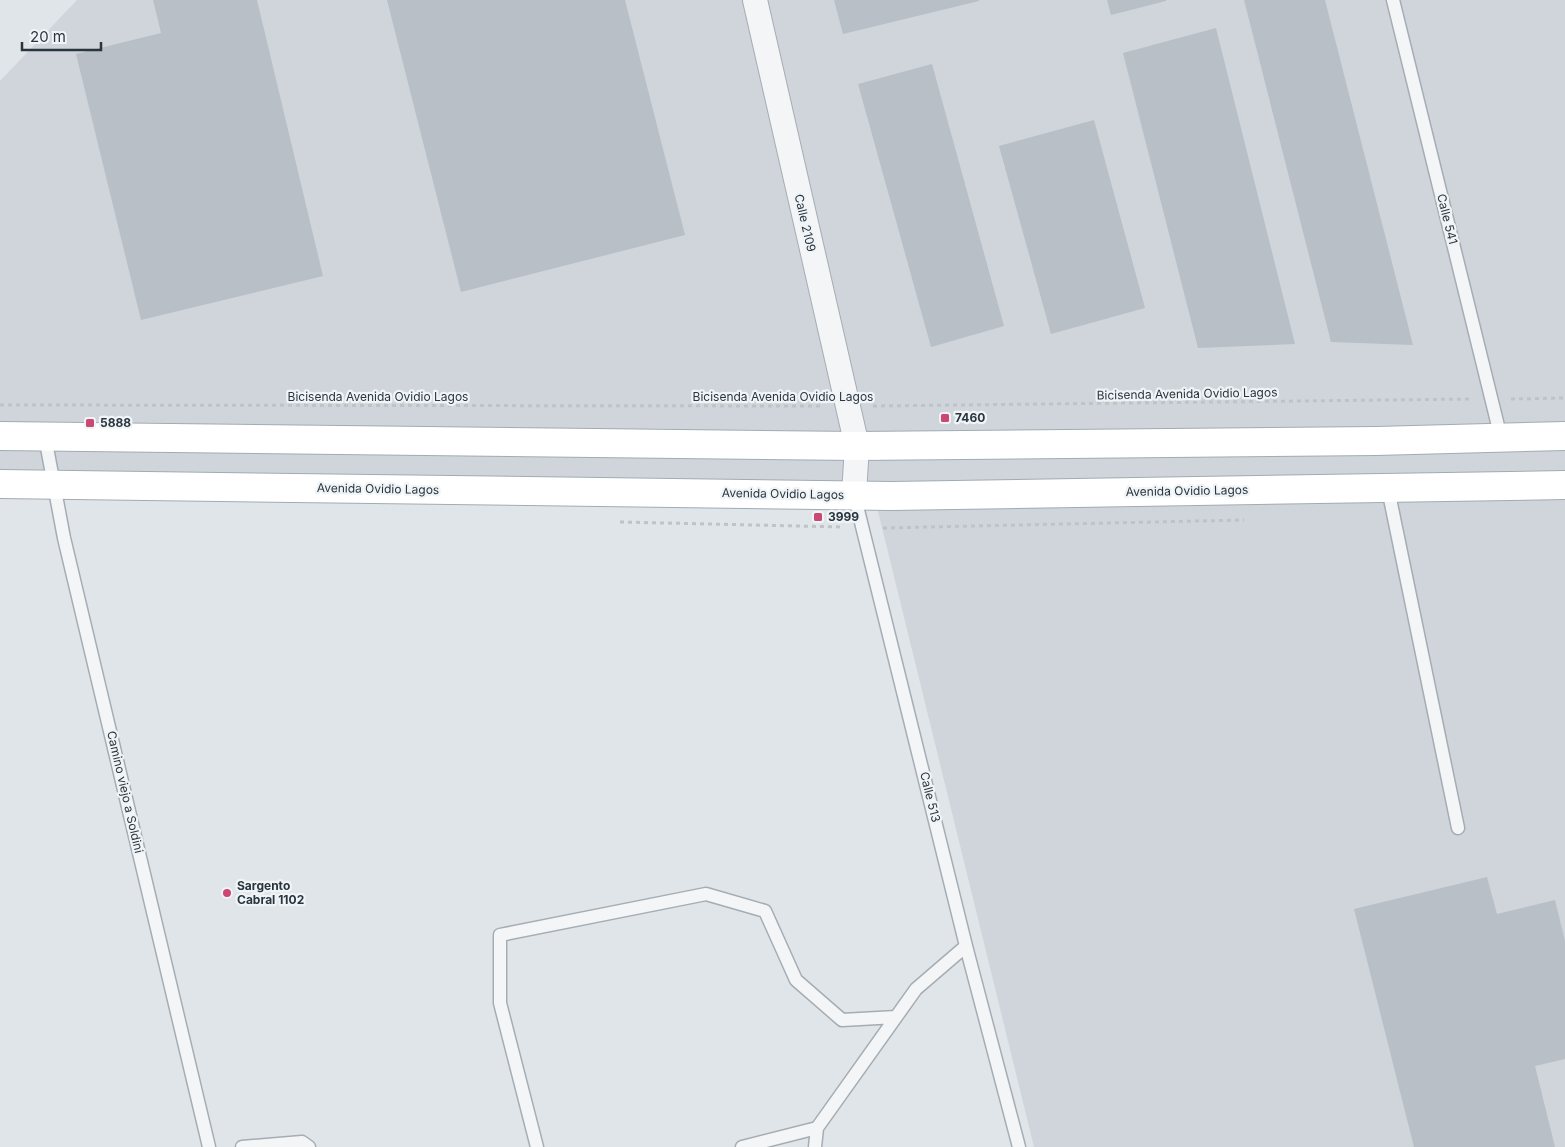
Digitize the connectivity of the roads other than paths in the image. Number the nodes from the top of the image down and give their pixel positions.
1 (755, 0) edge
2 (1393, 0) edge
3 (0, 436) edge
4 (1565, 436) edge
5 (45, 437) junction
6 (1501, 438) junction
7 (857, 446) junction
8 (0, 484) edge
9 (54, 485) junction
10 (1565, 485) edge
11 (1388, 489) junction
12 (854, 494) junction
13 (1458, 828) dead end
14 (966, 946) junction
15 (896, 1017) junction
16 (817, 1128) junction
17 (209, 1147) edge
18 (242, 1147) edge
19 (309, 1147) edge
20 (537, 1147) edge
21 (742, 1147) edge
22 (814, 1147) edge
23 (1019, 1147) edge

1 - 7 street, Calle 2109
2 - 6 lane, Calle 541
3 - 5 main road
4 - 6 main road
5 - 7 main road
5 - 9 lane, Camino viejo a Soldini
6 - 7 main road
7 - 12 street, Calle 513
8 - 9 main road, Avenida Ovidio Lagos
9 - 12 main road, Avenida Ovidio Lagos
9 - 17 lane, Camino viejo a Soldini
10 - 11 main road, Avenida Ovidio Lagos
11 - 12 main road, Avenida Ovidio Lagos
11 - 13 lane
12 - 14 lane, Calle 513
14 - 15 lane
14 - 23 lane, Calle 513
15 - 16 lane
15 - 20 lane
16 - 21 lane
16 - 22 lane
18 - 19 lane

